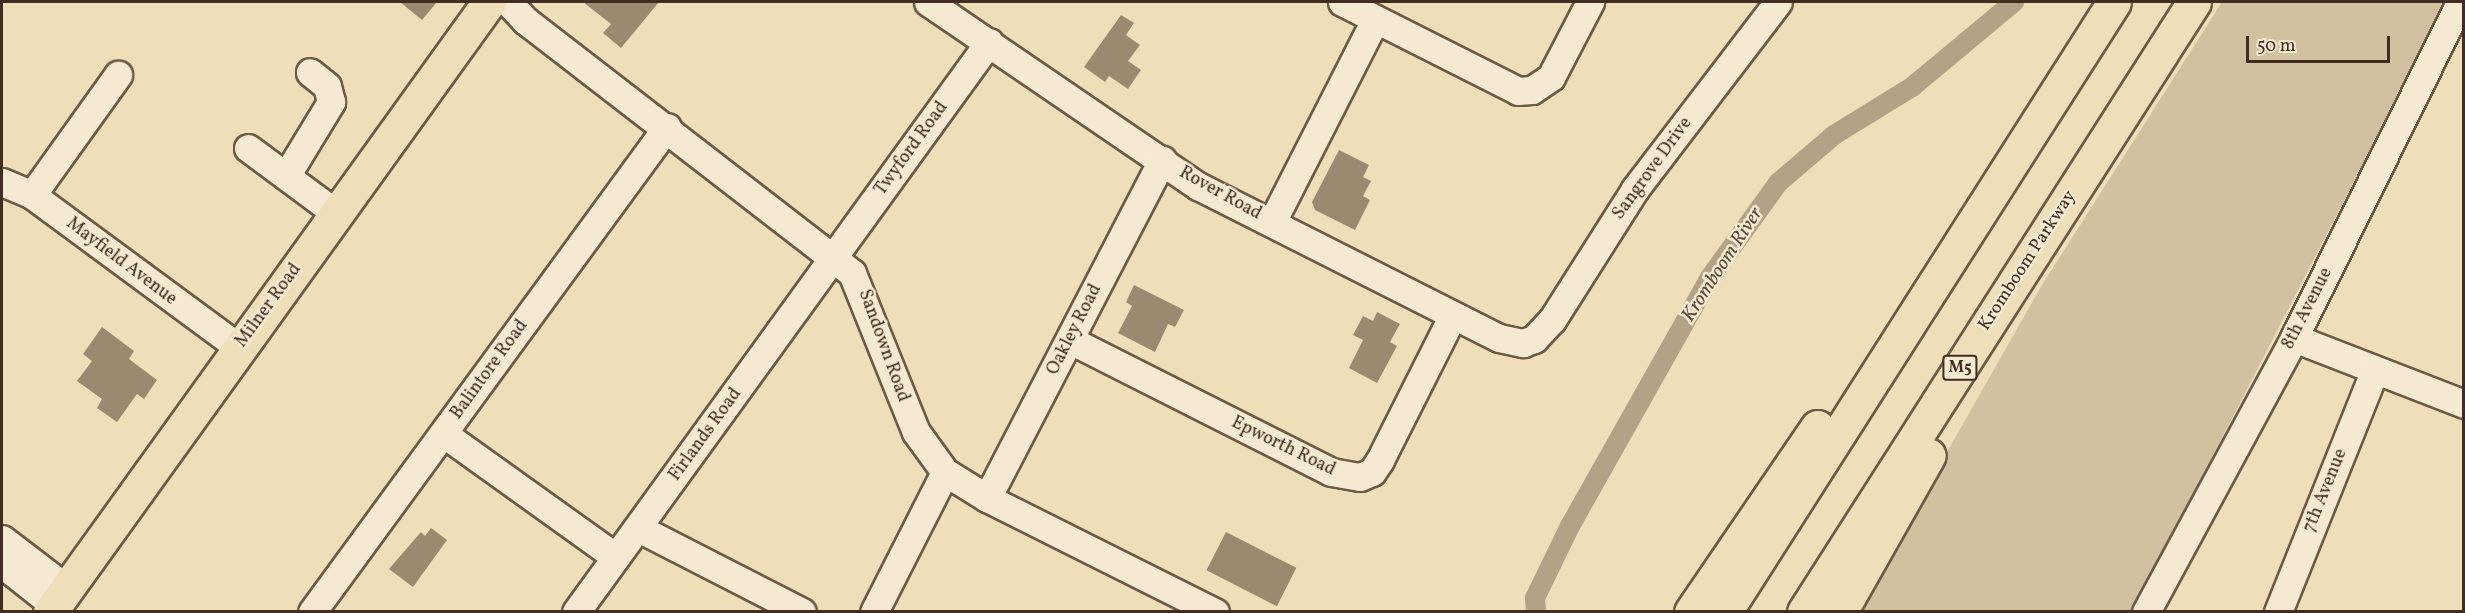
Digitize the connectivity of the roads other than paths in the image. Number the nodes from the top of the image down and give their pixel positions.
1 (489, 2) edge
2 (508, 2) edge
3 (928, 2) edge
4 (1342, 2) edge
5 (1590, 2) edge
6 (1778, 2) edge
7 (2114, 2) edge
8 (2194, 2) edge
9 (2460, 2) edge
10 (1375, 20) junction
11 (989, 42) junction
12 (310, 72) dead end
13 (118, 75) dead end
14 (2116, 124) junction
15 (667, 127) junction
16 (248, 148) dead end
17 (1162, 160) junction
18 (286, 176) junction
19 (2, 182) edge
20 (32, 195) junction
21 (336, 213) junction
22 (1976, 218) junction
23 (1272, 222) junction
24 (835, 257) junction
25 (1453, 315) junction
26 (2294, 338) junction
27 (1534, 339) joint
28 (1070, 340) junction
29 (238, 347) junction
30 (2375, 370) junction
31 (2463, 404) edge
32 (444, 434) junction
33 (945, 472) junction
34 (987, 498) junction
35 (638, 528) junction
36 (2, 540) edge
37 (616, 557) junction
38 (2, 564) edge
39 (56, 602) edge
40 (312, 612) edge
41 (576, 612) edge
42 (802, 612) edge
43 (873, 612) edge
44 (1215, 612) edge
45 (1691, 612) edge
46 (1725, 612) edge
47 (1804, 612) edge
48 (1840, 612) edge
49 (2146, 612) edge
50 (2277, 612) edge

1 - 21 main road, Milner Road
2 - 15 street, Sandown Road
3 - 11 street, Rover Road
4 - 10 street
5 - 10 street
6 - 27 street, Sangrove Drive
7 - 22 main road
8 - 14 main road, Kromboom Parkway / M5
9 - 26 street, 8th Avenue
10 - 23 street
11 - 17 street, Rover Road
11 - 24 street, Twyford Road
12 - 18 street
13 - 20 street
14 - 47 main road, Kromboom Parkway / M5
14 - 48 main road
15 - 24 street, Sandown Road
15 - 32 street, Balintore Road
16 - 18 street
17 - 23 street, Rover Road
17 - 28 street, Oakley Road
18 - 21 street
19 - 20 street, Mayfield Avenue
20 - 29 street, Mayfield Avenue
21 - 29 main road, Milner Road
22 - 45 main road
22 - 46 main road
23 - 25 street, Rover Road
24 - 33 street, Sandown Road
24 - 35 street, Firlands Road
25 - 27 street, Rover Road
25 - 28 street, Epworth Road
26 - 30 street
26 - 49 street, 8th Avenue
28 - 34 street, Oakley Road
29 - 39 main road, Milner Road
30 - 31 street
30 - 50 street, 7th Avenue
32 - 37 street
32 - 40 street, Balintore Road
33 - 34 street, Sandown Road
33 - 43 street
34 - 44 street, Sandown Road
35 - 37 street, Firlands Road
35 - 42 street
36 - 39 street
37 - 41 street, Firlands Road
38 - 39 street

